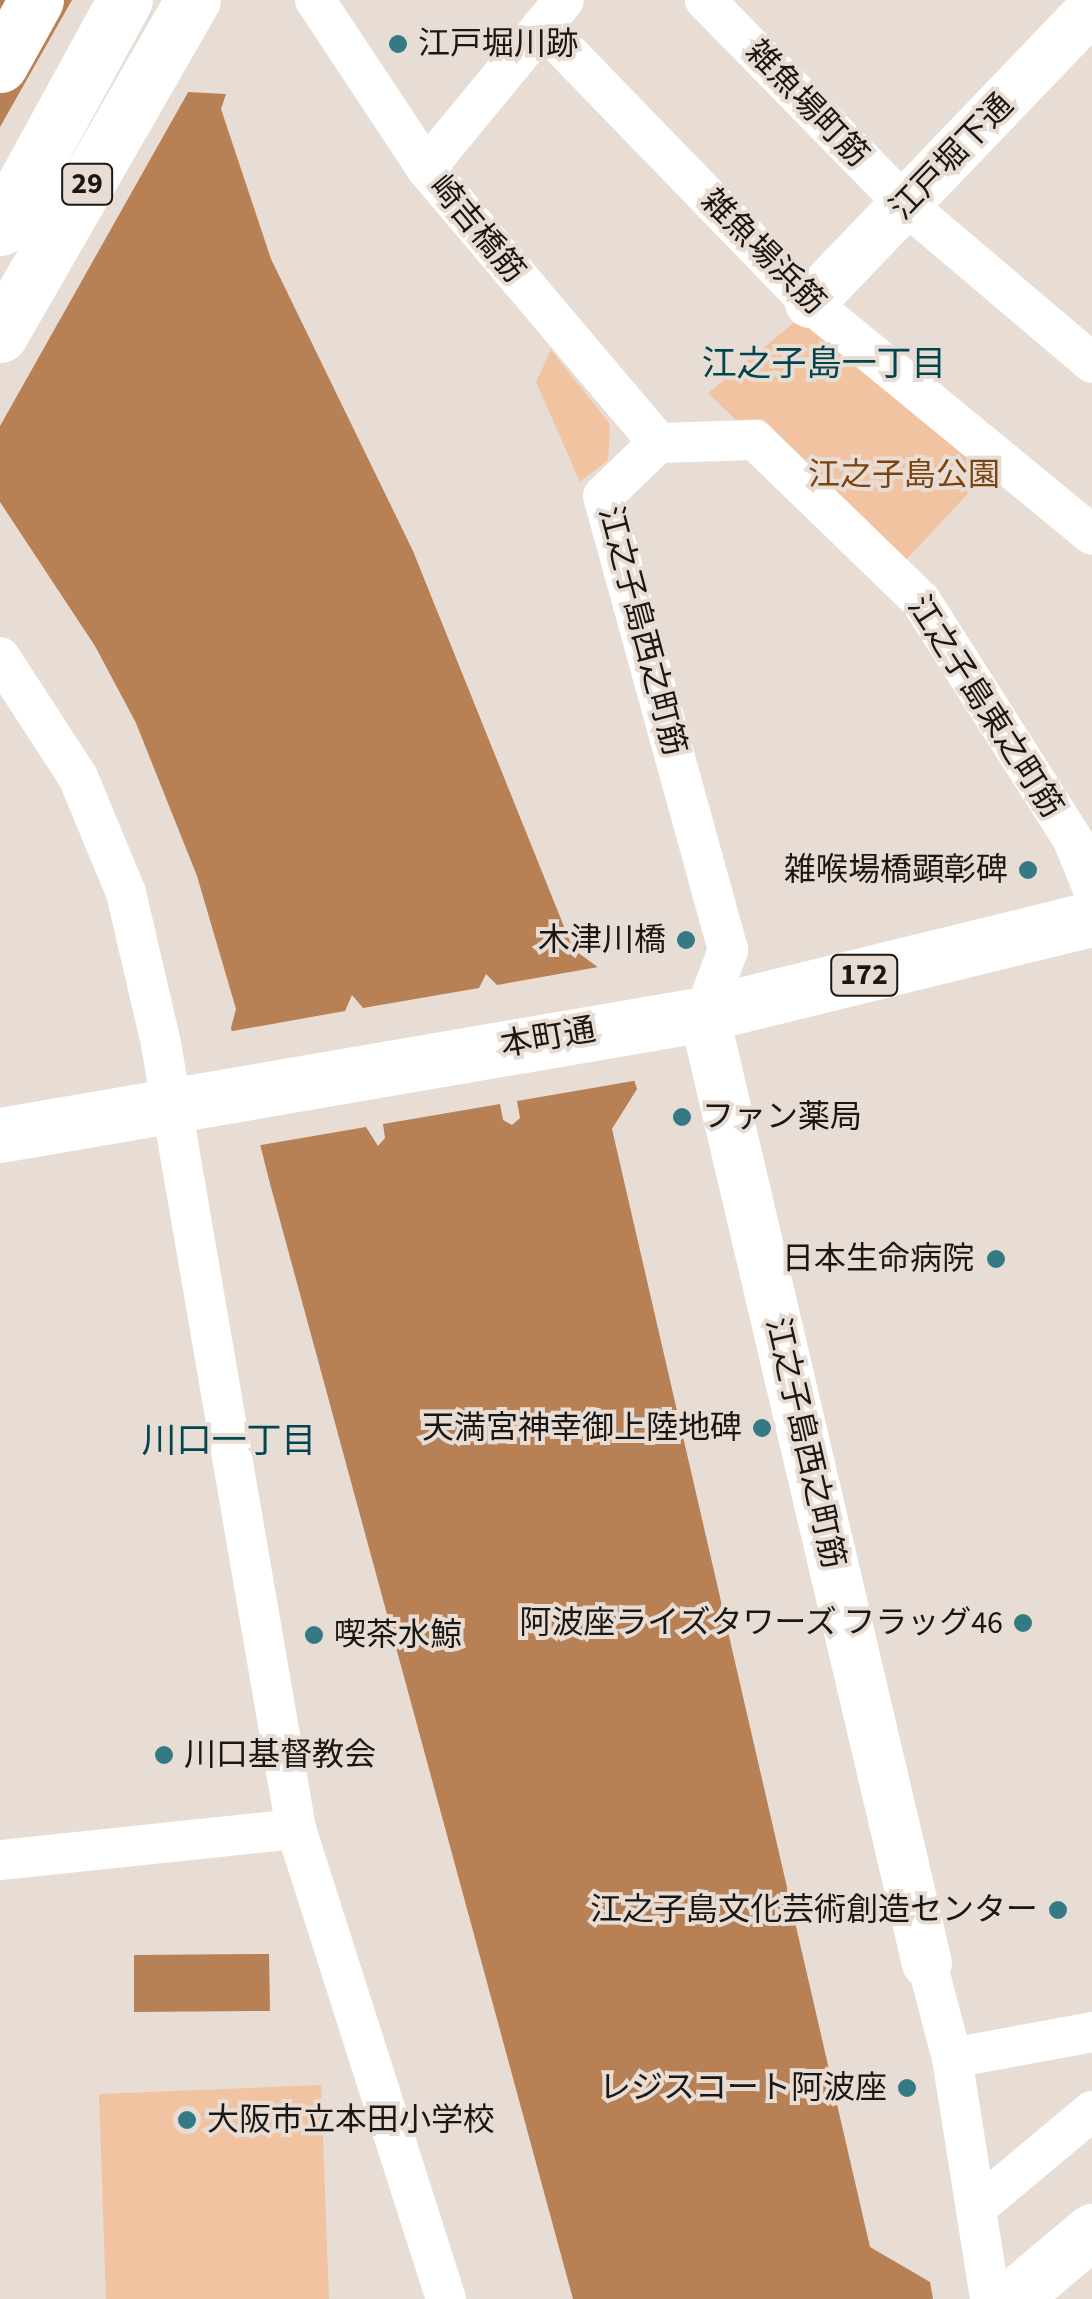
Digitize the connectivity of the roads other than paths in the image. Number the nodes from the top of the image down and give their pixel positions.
1 (36, 0) edge
2 (126, 0) edge
3 (316, 0) edge
4 (705, 0) edge
5 (1090, 4) edge
6 (553, 13) edge
7 (183, 17) edge
8 (0, 65) edge
9 (426, 168) junction
10 (906, 204) junction
11 (0, 228) edge
12 (810, 303) junction
13 (0, 335) edge
14 (1092, 363) edge
15 (658, 444) junction
16 (1092, 535) edge
17 (0, 657) edge
18 (1092, 886) edge
19 (1092, 919) edge
20 (704, 1014) junction
21 (170, 1103) junction
22 (0, 1135) edge
23 (296, 1830) junction
24 (0, 1860) edge
25 (927, 1963) joint
26 (1092, 2032) edge
27 (952, 2058) junction
28 (1092, 2111) edge
29 (976, 2208) junction
30 (1092, 2231) edge
31 (1007, 2297) edge
32 (446, 2299) edge

1 - 8 main road
2 - 11 main road, 29
3 - 9 street, 崎吉橋筋
4 - 10 street, 雑魚場町筋
5 - 10 street, 江戸堀下通
6 - 9 street
6 - 12 street, 雑魚場浜筋
7 - 13 main road, 29
9 - 15 street, 崎吉橋筋
10 - 12 street, 江戸堀下通
10 - 14 street, 雑魚場町筋
12 - 16 street, 雑魚場浜筋
15 - 18 street, 江之子島東之町筋
15 - 20 street, 江之子島西之町筋
17 - 21 street
19 - 20 main road, 本町通 / 172
20 - 21 main road, 本町通 / 172
20 - 25 street, 江之子島西之町筋
21 - 22 main road, 本町通 / 172
21 - 23 street
23 - 24 street
23 - 32 street
25 - 27 street, 江之子島西之町筋
26 - 27 street
27 - 29 street, 江之子島西之町筋
28 - 29 street
29 - 31 street, 江之子島西之町筋
30 - 31 main road

